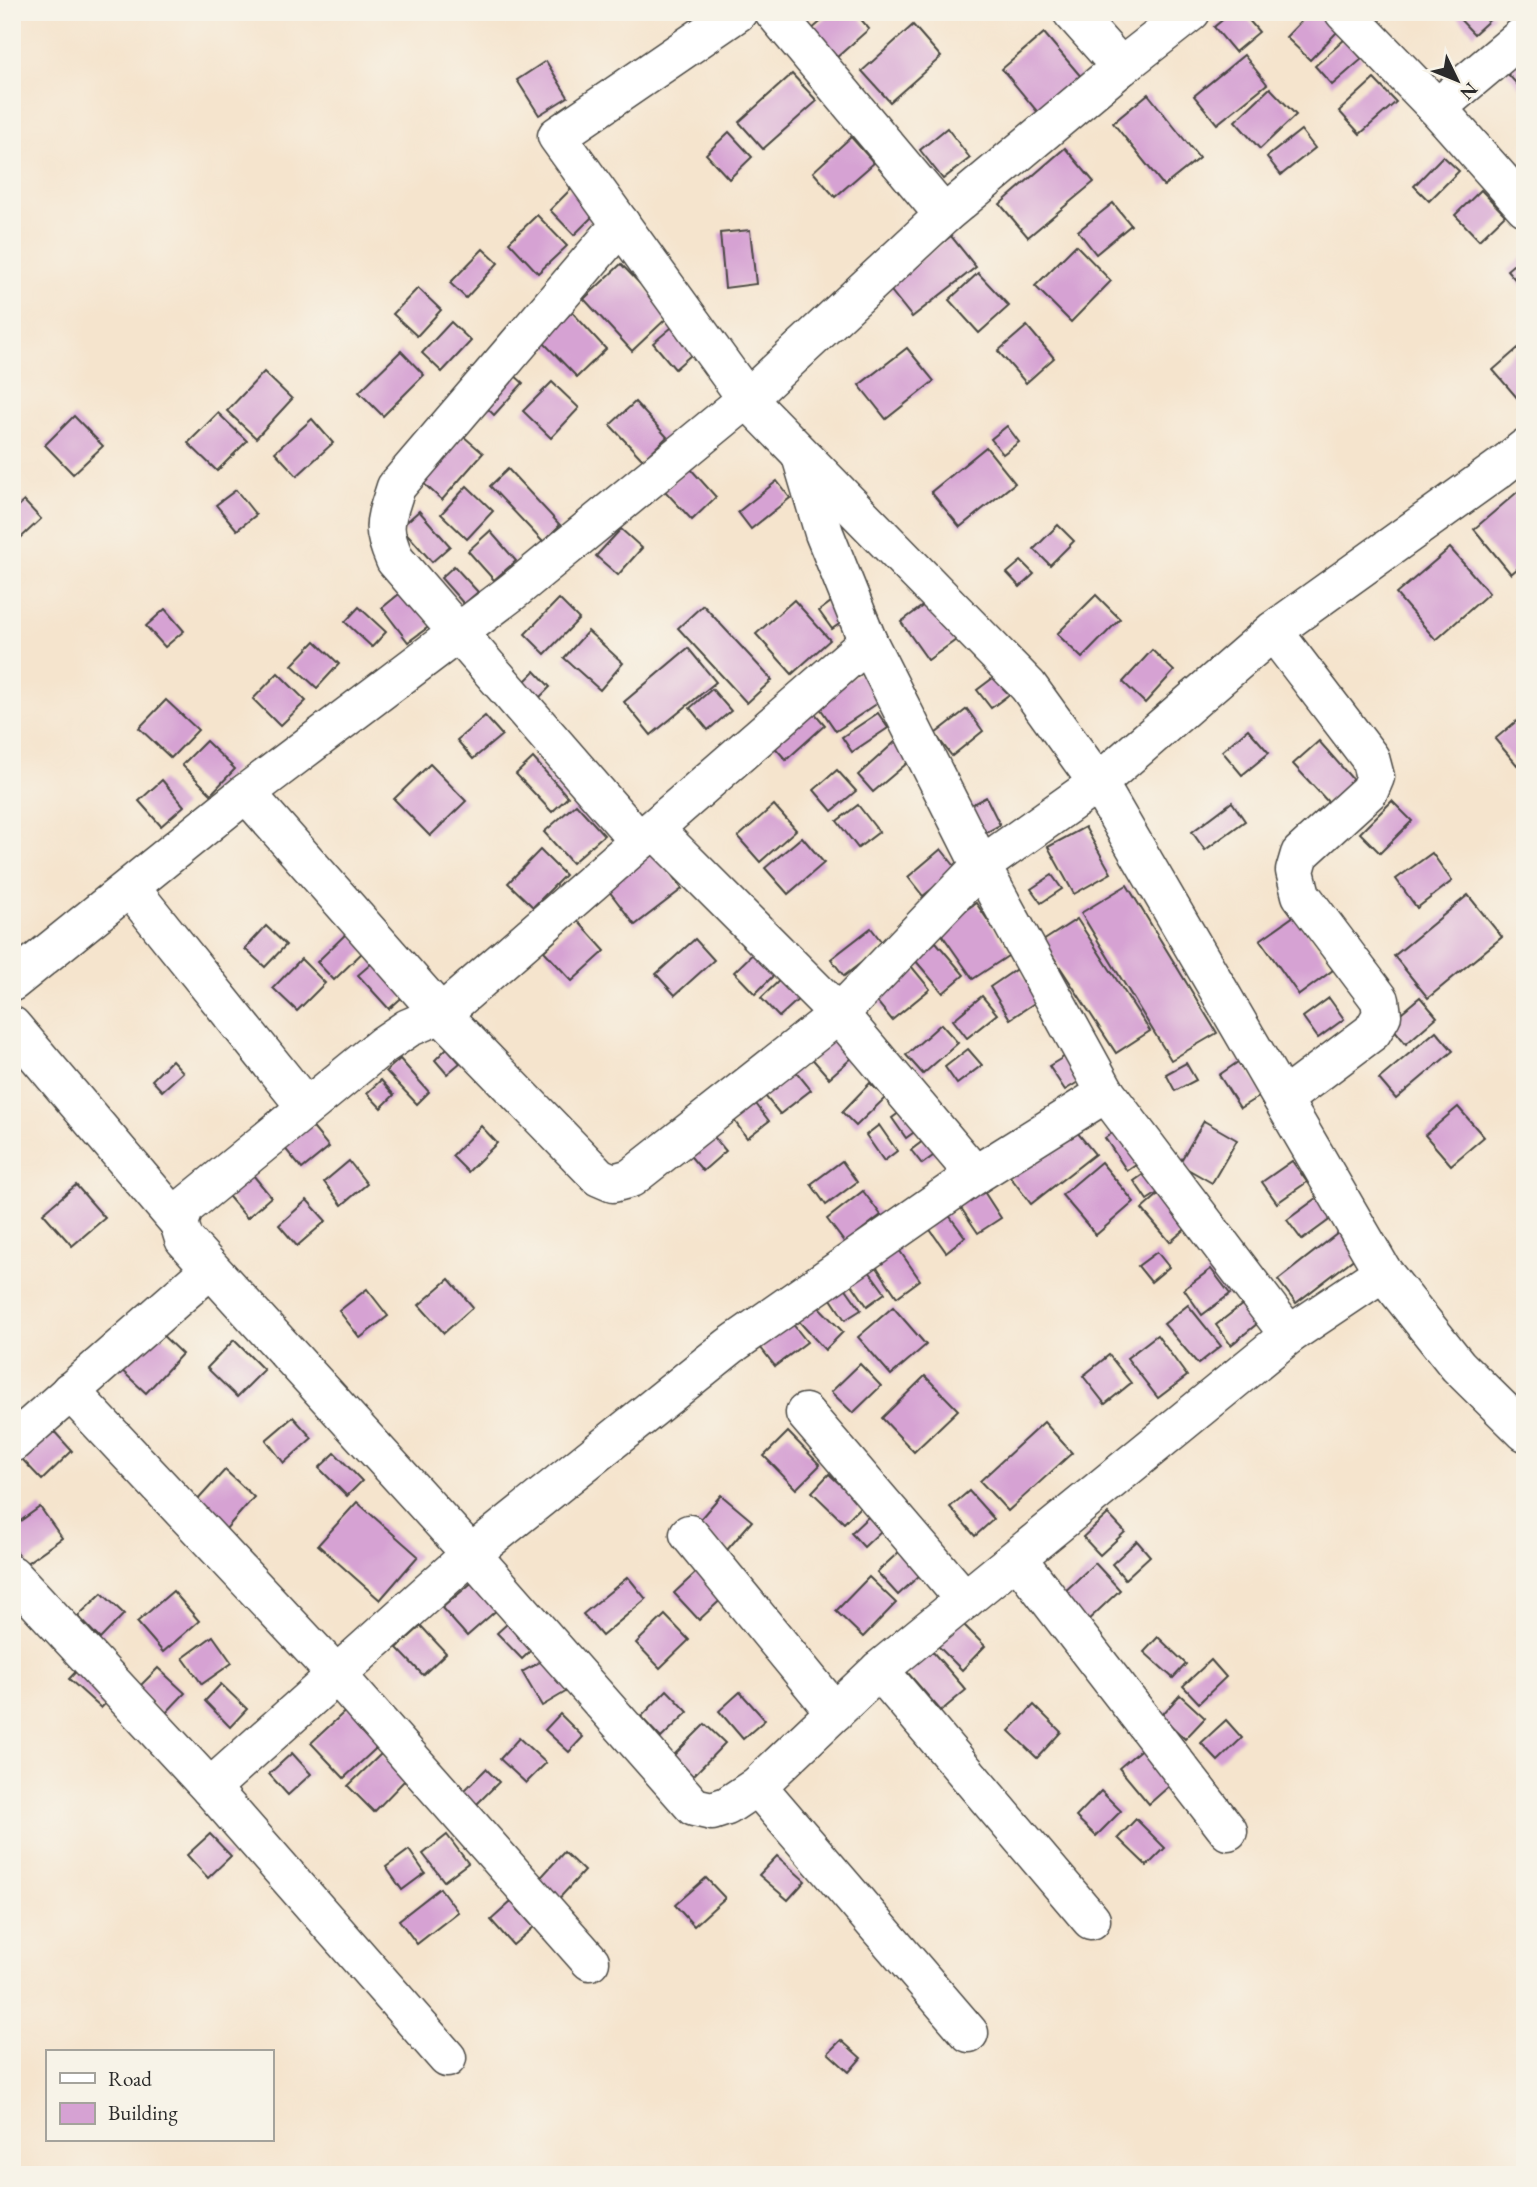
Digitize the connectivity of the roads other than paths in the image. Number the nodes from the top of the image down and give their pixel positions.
1 (738, 12) edge
2 (774, 12) edge
3 (1072, 12) edge
4 (1191, 12) edge
5 (1345, 12) edge
6 (1525, 34) edge
7 (1121, 68) junction
8 (1437, 108) junction
9 (1525, 207) edge
10 (944, 215) junction
11 (621, 225) junction
12 (747, 399) junction
13 (1525, 448) edge
14 (800, 454) junction
15 (1273, 631) junction
16 (458, 633) junction
17 (868, 642) junction
18 (1098, 783) junction
19 (246, 793) junction
20 (647, 835) junction
21 (981, 866) junction
22 (130, 888) junction
23 (12, 982) edge
24 (442, 1014) junction
25 (839, 1014) junction
26 (12, 1026) edge
27 (1106, 1093) junction
28 (1283, 1099) junction
29 (306, 1107) junction
30 (975, 1175) junction
31 (179, 1223) junction
32 (210, 1269) junction
33 (1383, 1272) junction
34 (1289, 1335) junction
35 (71, 1391) junction
36 (805, 1413) dead end
37 (1525, 1432) edge
38 (12, 1443) edge
39 (689, 1534) dead end
40 (471, 1555) junction
41 (1017, 1558) junction
42 (12, 1575) edge
43 (965, 1600) junction
44 (879, 1670) junction
45 (337, 1674) junction
46 (835, 1712) junction
47 (757, 1786) junction
48 (210, 1788) junction
49 (1228, 1830) dead end
50 (1091, 1920) dead end
51 (590, 1961) dead end
52 (968, 2033) dead end
53 (447, 2058) dead end

1 - 11 street
2 - 10 street
3 - 7 street
4 - 7 street
5 - 8 street
6 - 8 street
7 - 10 street
8 - 9 street
10 - 12 street
11 - 12 street
11 - 16 street
12 - 14 street
12 - 16 street
13 - 15 street
14 - 17 street
14 - 18 street
15 - 18 street
15 - 28 street
16 - 19 street
16 - 20 street
17 - 20 street
17 - 21 street
18 - 21 street
18 - 28 street
19 - 22 street
19 - 24 street
20 - 24 street
20 - 25 street
21 - 25 street
21 - 27 street
22 - 23 street
22 - 29 street
24 - 25 street
24 - 29 street
25 - 30 street
26 - 31 street
27 - 30 street
27 - 34 street
28 - 33 street
29 - 31 street
30 - 40 street
31 - 32 street
32 - 35 street
32 - 40 street
33 - 34 street
33 - 37 street
34 - 41 street
35 - 38 street
35 - 45 street
36 - 43 street
39 - 46 street
40 - 45 street
40 - 47 street
41 - 43 street
41 - 49 street
42 - 48 street
43 - 44 street
44 - 46 street
44 - 50 street
45 - 48 street
45 - 51 street
46 - 47 street
47 - 52 street
48 - 53 street

